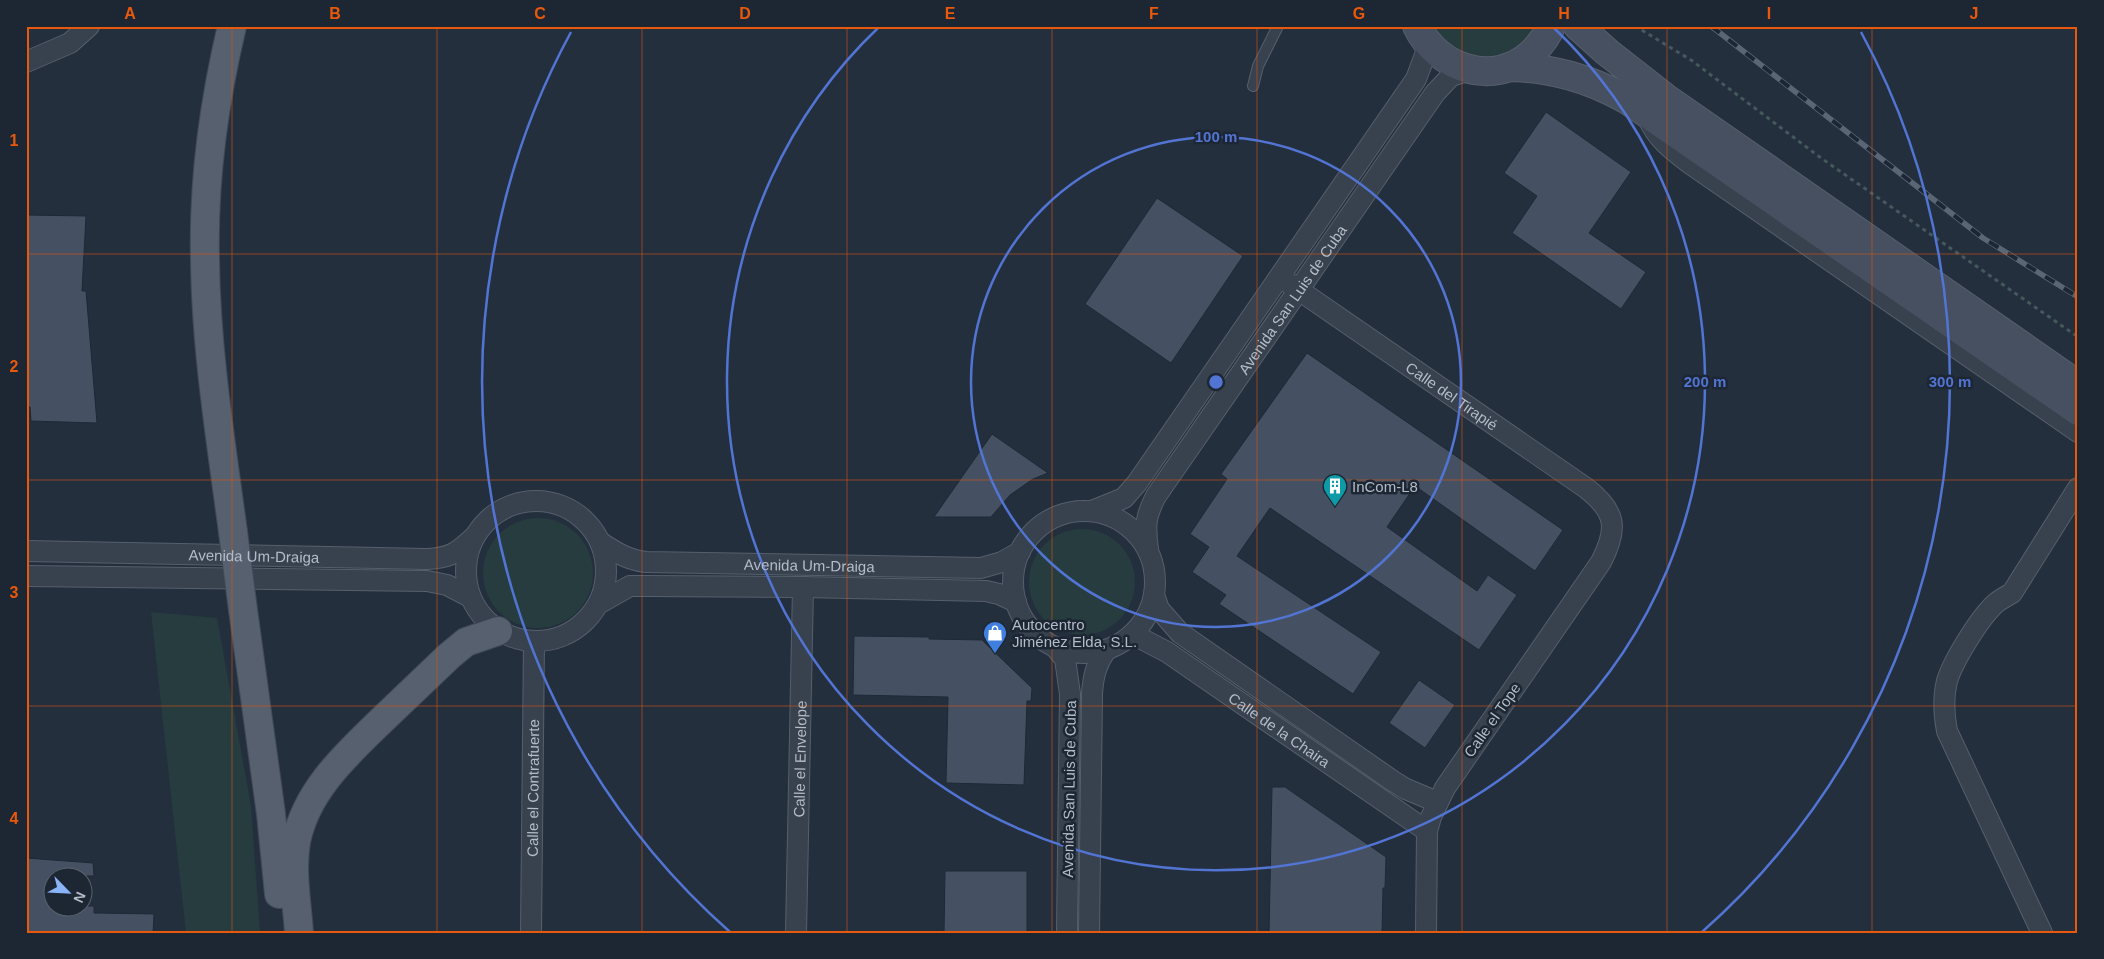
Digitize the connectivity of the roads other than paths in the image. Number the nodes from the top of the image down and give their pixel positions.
1 (89, 26) edge
2 (232, 26) edge
3 (1278, 26) edge
4 (1551, 26) edge
5 (1578, 26) edge
6 (1422, 35) edge
7 (26, 62) edge
8 (1508, 67) junction
9 (1470, 70) junction
10 (1253, 86) dead end
11 (1646, 111) junction
12 (1280, 277) junction
13 (1299, 290) junction
14 (2078, 385) edge
15 (2078, 411) edge
16 (2078, 432) edge
17 (2078, 488) edge
18 (1092, 511) junction
19 (1612, 525) joint
20 (474, 537) junction
21 (600, 542) junction
22 (1148, 549) junction
23 (26, 551) edge
24 (1020, 552) junction
25 (26, 576) edge
26 (803, 586) junction
27 (1154, 595) junction
28 (470, 597) junction
29 (1016, 602) junction
30 (600, 603) junction
31 (498, 631) junction
32 (1128, 638) junction
33 (534, 642) junction
34 (1056, 648) junction
35 (1106, 650) junction
36 (1438, 802) junction
37 (1427, 832) junction
38 (283, 933) edge
39 (299, 933) edge
40 (531, 933) edge
41 (796, 933) edge
42 (1067, 933) edge
43 (1089, 933) edge
44 (1426, 933) edge
45 (2042, 933) edge

1 - 7 street
2 - 38 main road, bridge
3 - 10 lane
4 - 8 street
5 - 14 street
6 - 9 street
6 - 12 street, Avenida San Luis de Cuba
8 - 9 street
8 - 11 street
9 - 13 street, Avenida San Luis de Cuba
11 - 15 street
11 - 16 street
12 - 13 street, Calle del Tirapié
12 - 18 street, Avenida San Luis de Cuba
13 - 19 street, Calle del Tirapié
13 - 22 street, Avenida San Luis de Cuba
17 - 45 street
18 - 22 street
18 - 24 street
19 - 36 street, Calle el Tope
20 - 21 street
20 - 23 street, Avenida Um-Draiga
20 - 28 street
21 - 24 street, Avenida Um-Draiga
21 - 30 street
22 - 27 street
24 - 29 street
25 - 28 street, Avenida Um-Draiga
26 - 29 street, Avenida Um-Draiga
26 - 30 street, Avenida Um-Draiga
26 - 41 street, Calle el Envelope
27 - 32 street
27 - 36 street, Calle de la Chaira
28 - 31 street
29 - 34 street
30 - 33 street
31 - 33 street
31 - 39 main road
32 - 35 street
32 - 37 street, Calle de la Chaira
33 - 40 street, Calle el Contrafuerte
34 - 35 street
34 - 42 street, Avenida San Luis de Cuba
35 - 43 street, Avenida San Luis de Cuba
36 - 37 street, Calle el Tope
37 - 44 street, Calle el Tope

